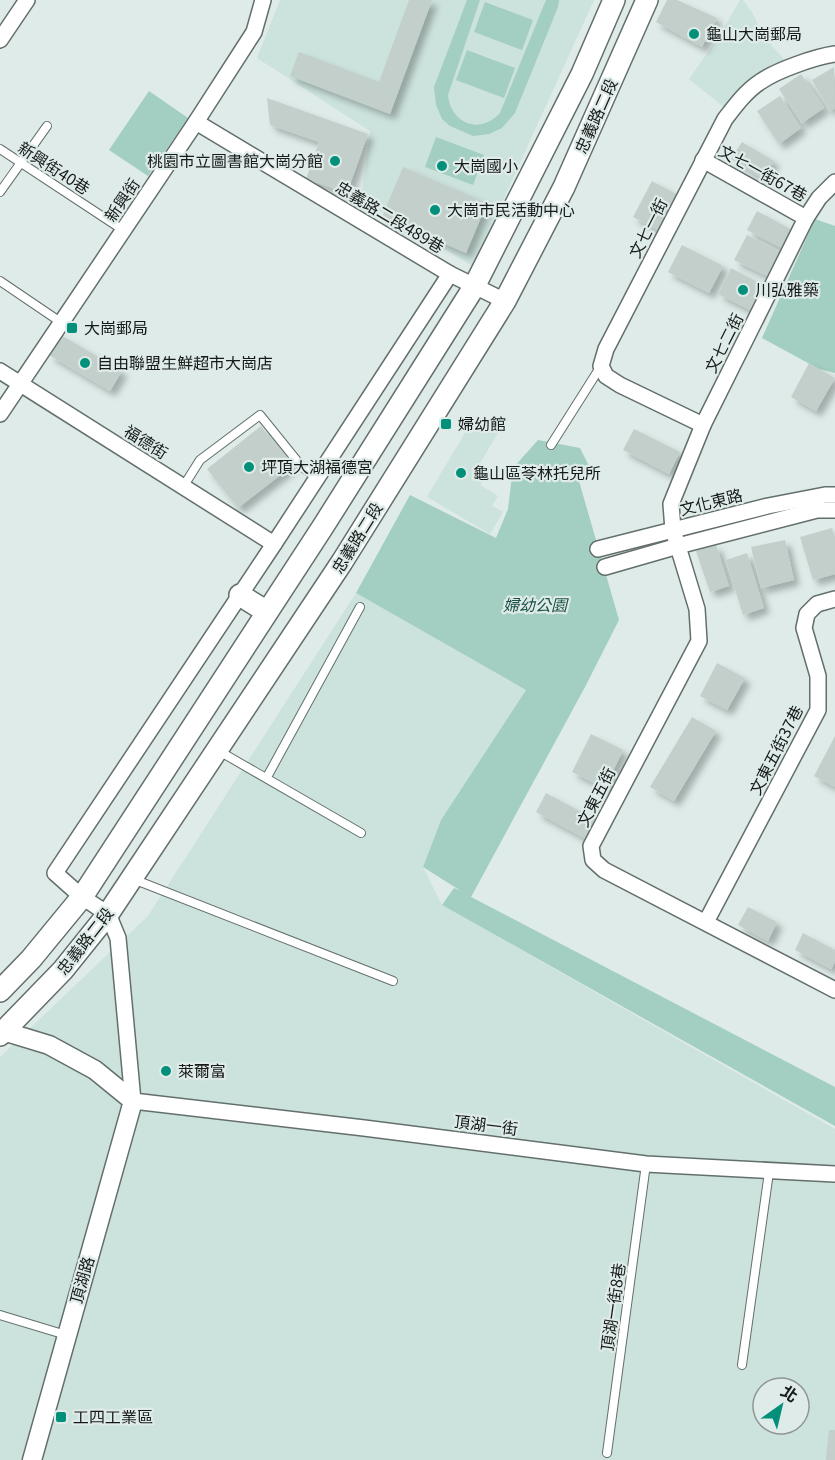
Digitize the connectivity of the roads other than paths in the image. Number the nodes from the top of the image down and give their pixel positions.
1 (27, 0) edge
2 (263, 0) edge
3 (614, 0) edge
4 (647, 0) edge
5 (0, 40) edge
6 (835, 54) edge
7 (196, 122) junction
8 (47, 126) dead end
9 (0, 149) edge
10 (703, 160) junction
11 (20, 162) junction
12 (835, 182) edge
13 (0, 192) edge
14 (806, 218) junction
15 (123, 230) junction
16 (450, 274) junction
17 (0, 281) edge
18 (474, 286) junction
19 (505, 302) junction
20 (62, 323) junction
21 (601, 366) junction
22 (0, 371) edge
23 (20, 384) junction
24 (0, 414) edge
25 (703, 424) junction
26 (551, 445) dead end
27 (317, 478) junction
28 (183, 487) junction
29 (835, 495) edge
30 (835, 510) edge
31 (674, 530) junction
32 (274, 544) junction
33 (678, 546) junction
34 (598, 549) dead end
35 (604, 567) dead end
36 (240, 595) junction
37 (835, 599) edge
38 (360, 607) dead end
39 (267, 612) junction
40 (217, 750) junction
41 (267, 777) junction
42 (361, 832) dead end
43 (132, 878) junction
44 (82, 897) junction
45 (108, 914) junction
46 (706, 922) junction
47 (393, 981) dead end
48 (834, 988) edge
49 (0, 991) edge
50 (1, 1032) edge
51 (134, 1101) junction
52 (646, 1164) junction
53 (769, 1172) junction
54 (835, 1174) edge
55 (0, 1315) edge
56 (66, 1335) junction
57 (742, 1365) dead end
58 (607, 1453) dead end
59 (32, 1460) edge

1 - 5 street
2 - 7 street, 新興街
3 - 18 main road, 忠義路二段
4 - 19 main road, 忠義路二段
6 - 10 street, 文七一街
7 - 15 street, 新興街
7 - 16 street, 忠義路二段489巷
8 - 11 lane
9 - 11 lane, 新興街40巷
10 - 14 street, 文七一街67巷
10 - 21 street, 文七一街
11 - 13 lane
11 - 15 lane, 新興街40巷
12 - 14 street, 文七二街
14 - 25 street, 文七二街
15 - 20 street, 新興街
16 - 18 street, 忠義路二段489巷
16 - 27 street
17 - 20 lane
18 - 19 street, 忠義路二段489巷
18 - 39 main road, 忠義路二段
19 - 40 main road, 忠義路二段
20 - 23 street, 新興街
21 - 25 street
21 - 26 lane
22 - 23 street, 福德街
23 - 24 street, 新興街
23 - 28 street, 福德街
25 - 31 street, 文七二街
27 - 28 lane
27 - 32 street
28 - 32 street, 福德街
29 - 31 street, 文化東路
30 - 33 street, 文化東路
31 - 33 street, 文東五街
31 - 34 street, 文化東路
32 - 36 street
33 - 35 street, 文化東路
33 - 46 street, 文東五街
36 - 39 main road
36 - 44 street
37 - 46 street, 文東五街37巷
38 - 41 lane
39 - 44 main road, 忠義路二段
40 - 41 lane
40 - 43 main road, 忠義路二段
41 - 42 lane
43 - 45 main road, 忠義路二段
43 - 47 lane
44 - 45 street
44 - 49 main road, 忠義路二段
45 - 50 main road, 忠義路二段
45 - 51 street, 頂湖路
46 - 48 street, 文東五街
50 - 51 street
51 - 52 street, 頂湖一街
51 - 56 street, 頂湖路
52 - 53 street, 頂湖一街
52 - 58 lane, 頂湖一街8巷
53 - 54 street, 頂湖一街
53 - 57 lane
55 - 56 lane
56 - 59 street, 頂湖路

